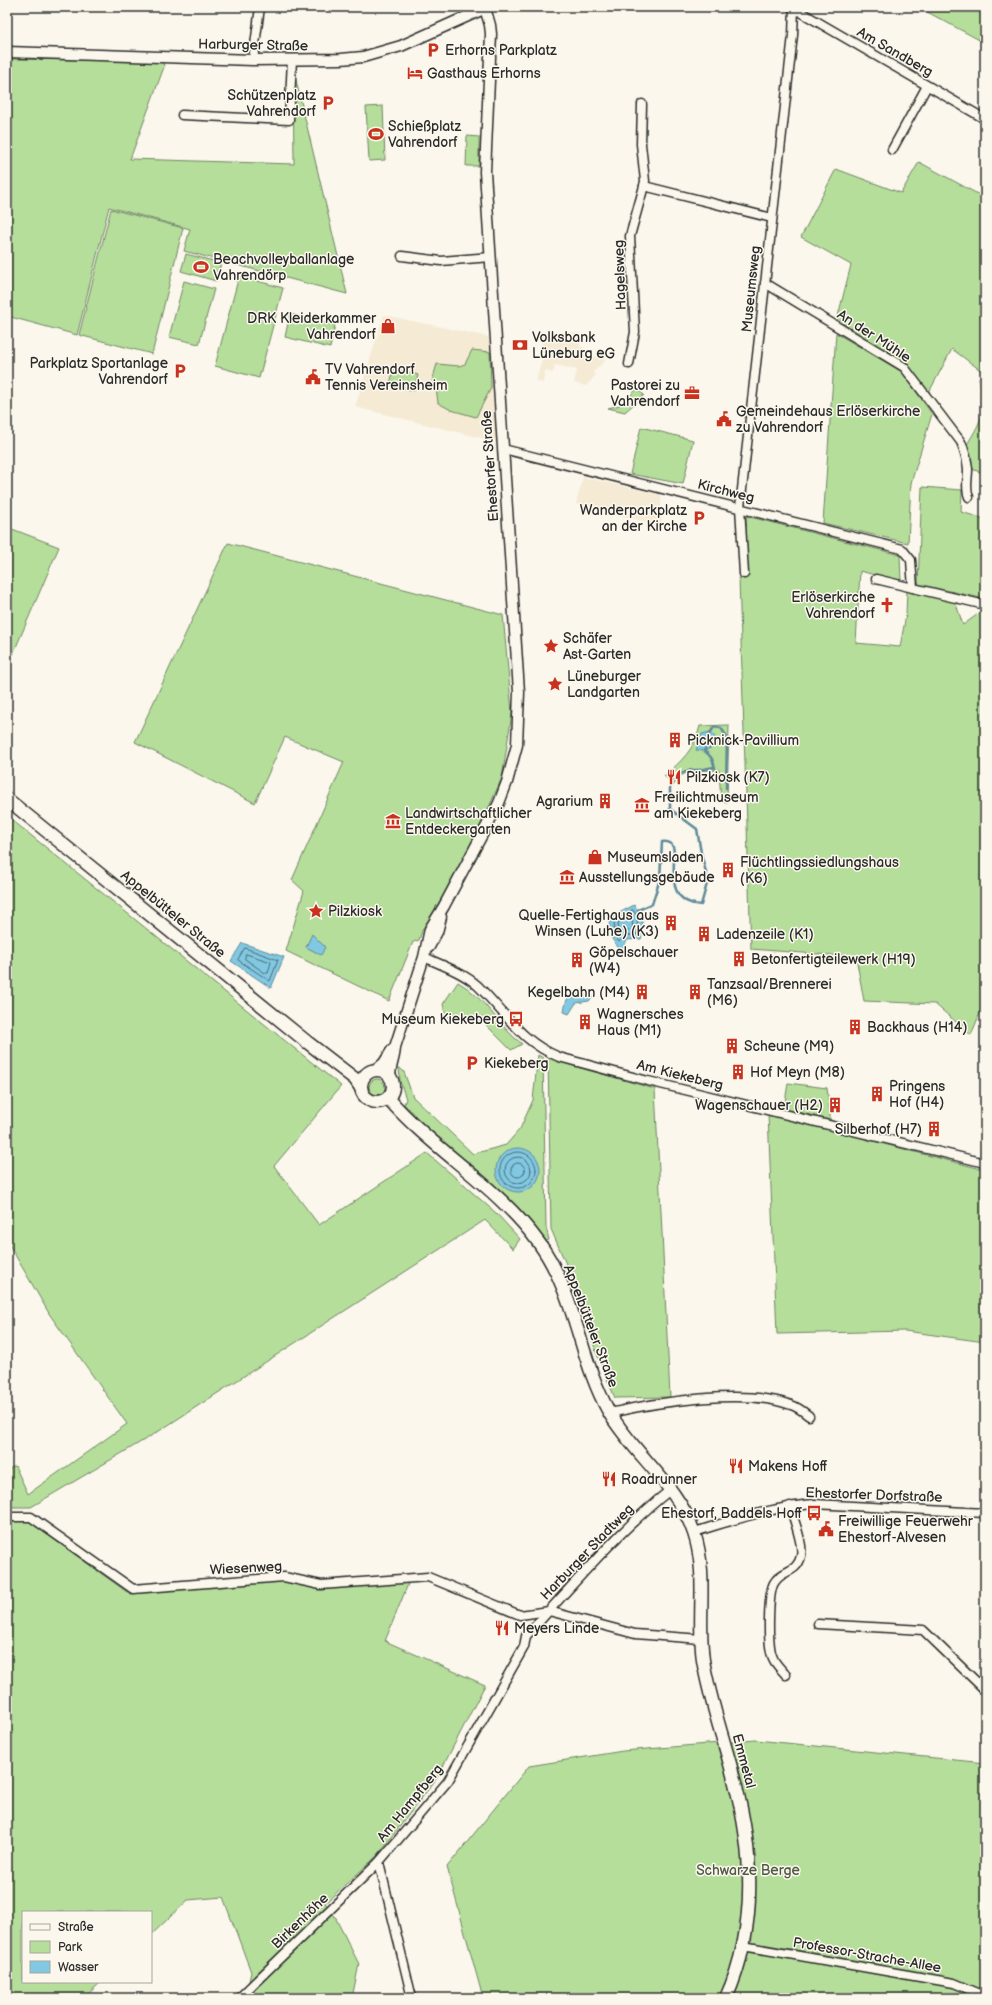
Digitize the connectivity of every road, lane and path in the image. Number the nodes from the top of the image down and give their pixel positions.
1 (260, 7) edge
2 (793, 7) edge
3 (486, 8) edge
4 (7, 52) edge
5 (253, 60) junction
6 (292, 60) junction
7 (927, 86) junction
8 (642, 104) dead end
9 (182, 115) dead end
10 (985, 119) edge
11 (892, 150) dead end
12 (644, 186) junction
13 (772, 218) junction
14 (402, 256) dead end
15 (491, 257) junction
16 (765, 283) junction
17 (629, 364) dead end
18 (503, 450) junction
19 (969, 497) dead end
20 (740, 507) junction
21 (744, 574) dead end
22 (876, 579) dead end
23 (913, 588) junction
24 (981, 604) dead end
25 (7, 799) edge
26 (424, 957) junction
27 (395, 1047) junction
28 (319, 1052) junction
29 (373, 1071) junction
30 (390, 1076) junction
31 (361, 1088) junction
32 (388, 1098) junction
33 (985, 1163) edge
34 (610, 1413) junction
35 (810, 1416) dead end
36 (670, 1490) junction
37 (790, 1506) junction
38 (985, 1513) edge
39 (7, 1517) edge
40 (694, 1532) junction
41 (549, 1611) junction
42 (818, 1624) dead end
43 (526, 1636) joint
44 (701, 1639) junction
45 (786, 1675) dead end
46 (985, 1690) edge
47 (379, 1862) junction
48 (743, 1946) junction
49 (985, 1996) edge
50 (239, 1998) edge
51 (412, 1998) edge
52 (726, 1998) edge

1 - 5 street
2 - 7 street, Am Sandberg
2 - 13 street, Museumsweg
3 - 6 street, Harburger Straße
3 - 15 street, Ehestorfer Straße
4 - 5 street, Harburger Straße
5 - 6 street, Harburger Straße
6 - 9 street
7 - 10 street, Am Sandberg
7 - 11 street
8 - 12 street, Hagelsweg
12 - 13 street
12 - 17 street, Hagelsweg
13 - 16 street, Museumsweg
14 - 15 street
15 - 18 street, Ehestorfer Straße
16 - 19 street, An der Mühle
16 - 20 street, Museumsweg
18 - 20 street, Kirchweg
18 - 26 street, Ehestorfer Straße
20 - 21 street, Museumsweg
20 - 23 street, Kirchweg
22 - 23 street
23 - 24 street
25 - 28 main road, Appelbütteler Straße
26 - 27 street, Ehestorfer Straße
26 - 33 street, Am Kiekeberg
27 - 29 street, Ehestorfer Straße
27 - 30 street, Ehestorfer Straße
28 - 29 main road, Appelbütteler Straße
28 - 31 main road, Appelbütteler Straße
29 - 30 main road
29 - 31 main road
30 - 32 main road
31 - 32 main road
32 - 34 main road, Appelbütteler Straße
34 - 35 street
34 - 36 main road, Appelbütteler Straße
36 - 40 main road, Appelbütteler Straße
36 - 41 street, Harburger Stadtweg
37 - 38 street, Ehestorfer Dorfstraße
37 - 40 street, Ehestorfer Dorfstraße
37 - 45 street
39 - 41 street, Wiesenweg
40 - 44 main road, Emmetal
41 - 43 street, Harburger Stadtweg
41 - 44 street
42 - 46 street
43 - 47 street, Am Hampfberg
44 - 48 main road, Emmetal
47 - 50 street, Birkenhöhe
47 - 51 street, Am Hampfberg
48 - 49 street, Professor-Strache-Allee
48 - 52 main road, Emmetal

